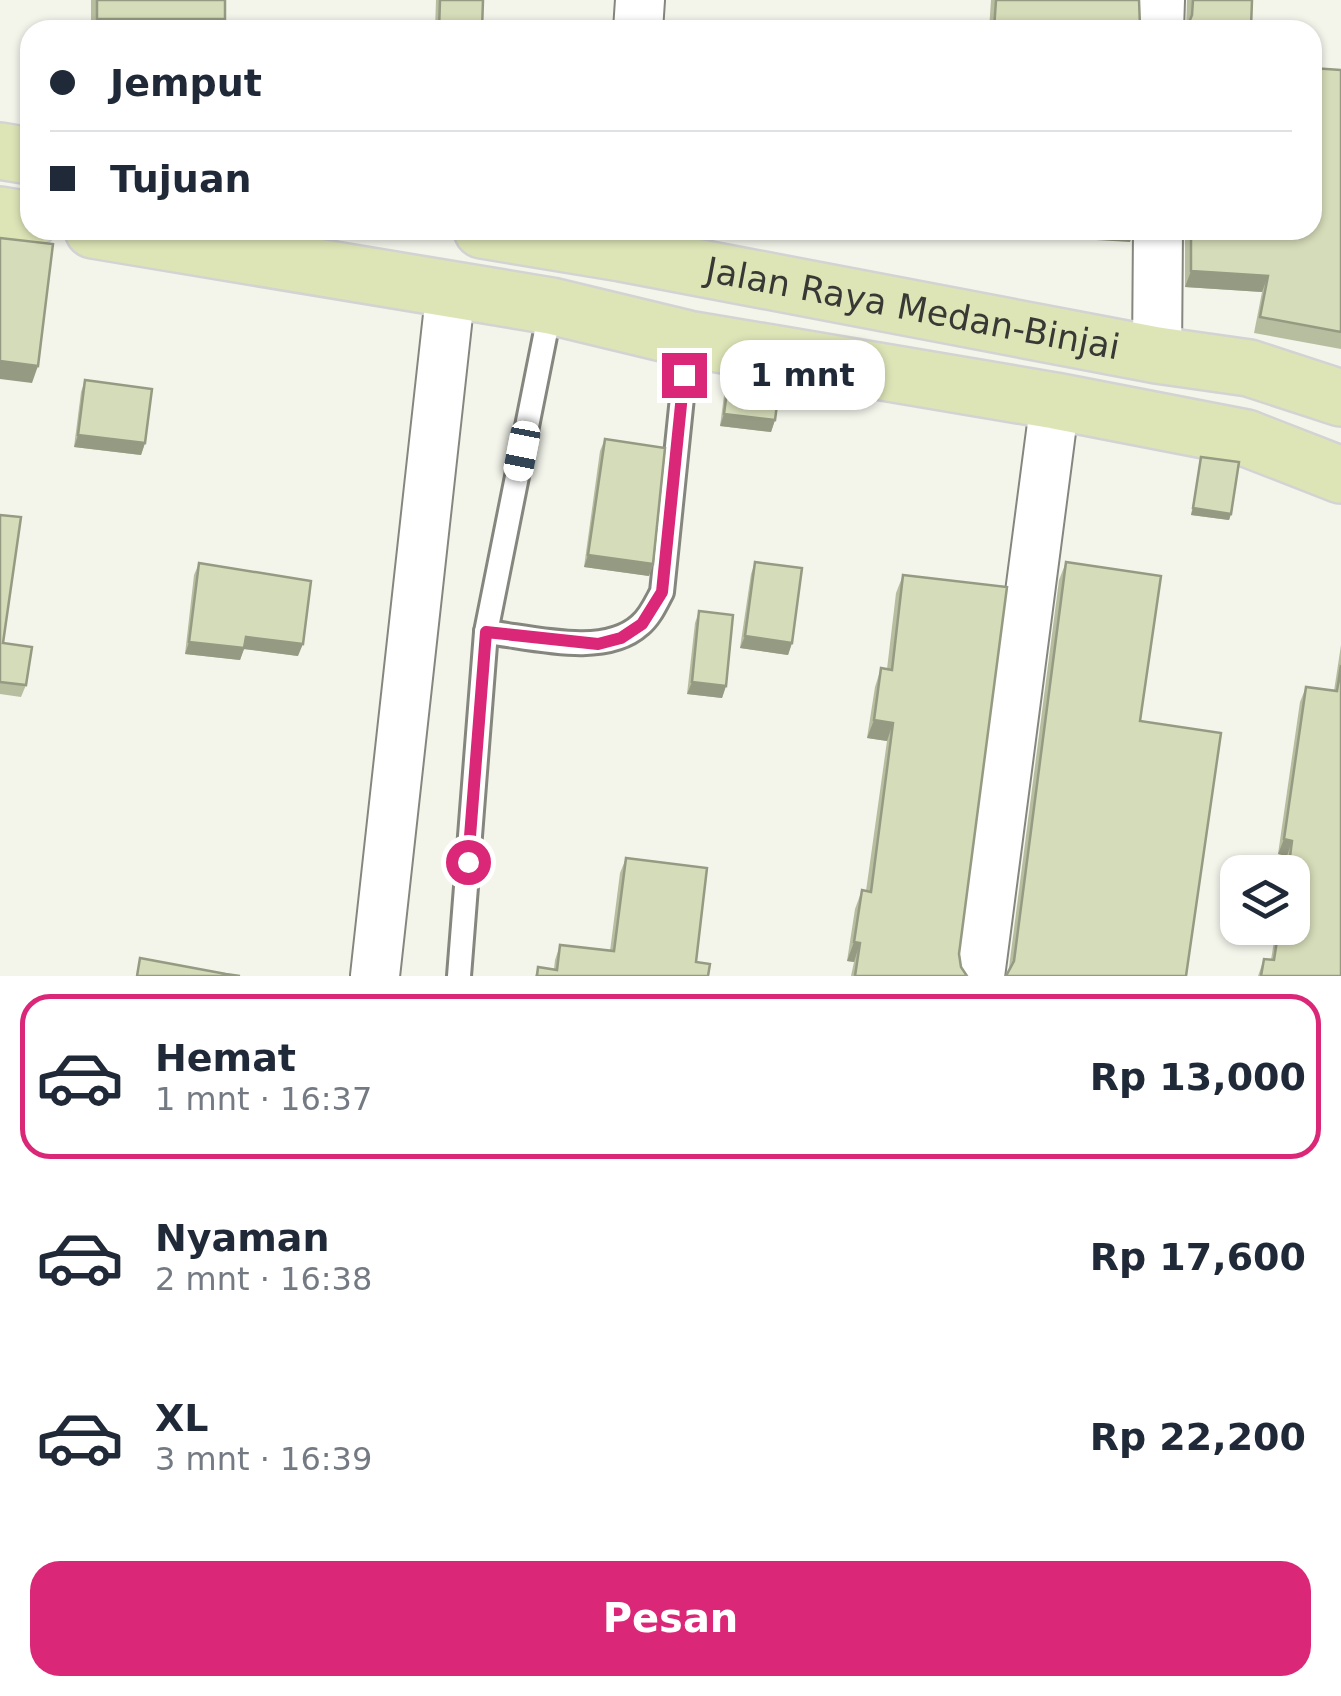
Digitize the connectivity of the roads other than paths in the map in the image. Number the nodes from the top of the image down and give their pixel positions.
1 (155, 240) edge
2 (1158, 240) edge
3 (622, 241) edge
4 (451, 288) junction
5 (551, 306) junction
6 (688, 339) junction
7 (1157, 355) junction
8 (1341, 398) edge
9 (1054, 402) junction
10 (1341, 475) edge
11 (486, 632) junction
12 (376, 976) edge
13 (459, 976) edge
14 (980, 976) edge

1 - 4 main road, Jalan Raya Medan-Binjai
2 - 7 street
3 - 7 main road, Jalan Raya Medan-Binjai
4 - 5 main road, Jalan Raya Medan-Binjai
4 - 12 street
5 - 6 main road, Jalan Raya Medan-Binjai
5 - 11 lane
6 - 9 main road, Jalan Raya Medan-Binjai
6 - 11 lane
7 - 8 main road, Jalan Raya Medan-Binjai
9 - 10 main road, Jalan Raya Medan-Binjai
9 - 14 street
11 - 13 lane

